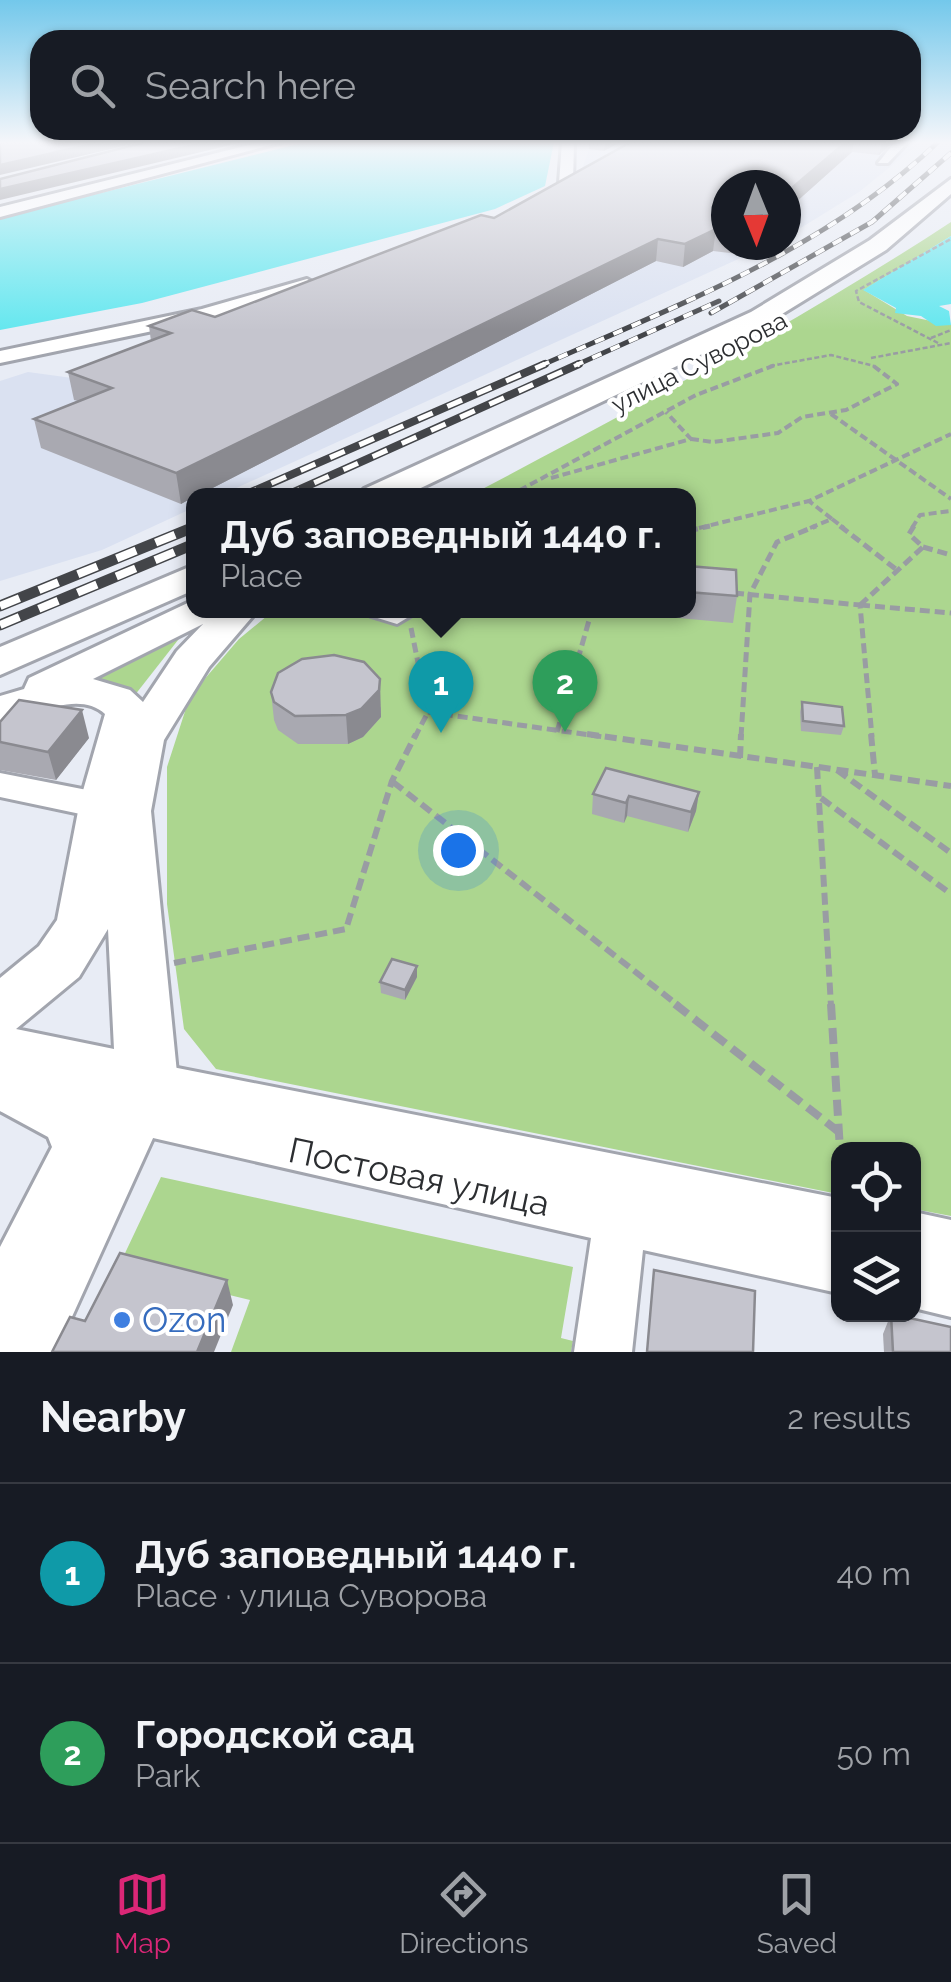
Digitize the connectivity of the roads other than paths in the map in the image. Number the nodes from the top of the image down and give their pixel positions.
1 (29, 205) edge
2 (925, 205) edge
3 (0, 212) edge
4 (951, 212) edge
5 (322, 279) edge
6 (61, 321) dead end
7 (130, 330) junction
8 (84, 340) junction
9 (114, 354) edge
10 (0, 357) edge
11 (488, 446) junction
12 (394, 488) edge
13 (407, 488) edge
14 (452, 488) edge
15 (186, 580) edge
16 (186, 596) edge
17 (186, 617) edge
18 (231, 618) edge
19 (0, 662) edge
20 (0, 686) edge
21 (0, 710) edge
22 (0, 785) edge
23 (114, 808) junction
24 (0, 1010) edge
25 (0, 1051) edge
26 (0, 1086) edge
27 (141, 1098) junction
28 (620, 1221) junction
29 (831, 1222) edge
30 (921, 1240) edge
31 (951, 1246) edge
32 (831, 1265) edge
33 (921, 1282) edge
34 (951, 1288) edge
35 (0, 1302) edge
36 (17, 1352) edge
37 (603, 1352) edge

1 - 3 street
2 - 11 main road, улица Суворова
4 - 14 main road, улица Суворова
5 - 7 street
6 - 8 street
7 - 8 street
7 - 9 street
8 - 10 street
11 - 12 main road, улица Суворова
11 - 13 main road, улица Суворова
15 - 19 main road
16 - 20 main road
17 - 21 main road
18 - 23 main road
21 - 23 main road
22 - 23 street
23 - 24 main road
23 - 27 main road
25 - 27 main road, Постовая улица
26 - 27 main road, Постовая улица
26 - 35 street
27 - 28 street, Постовая улица
27 - 29 street, Постовая улица
27 - 36 main road
28 - 32 street, Постовая улица
28 - 37 street
30 - 31 street
33 - 34 street

